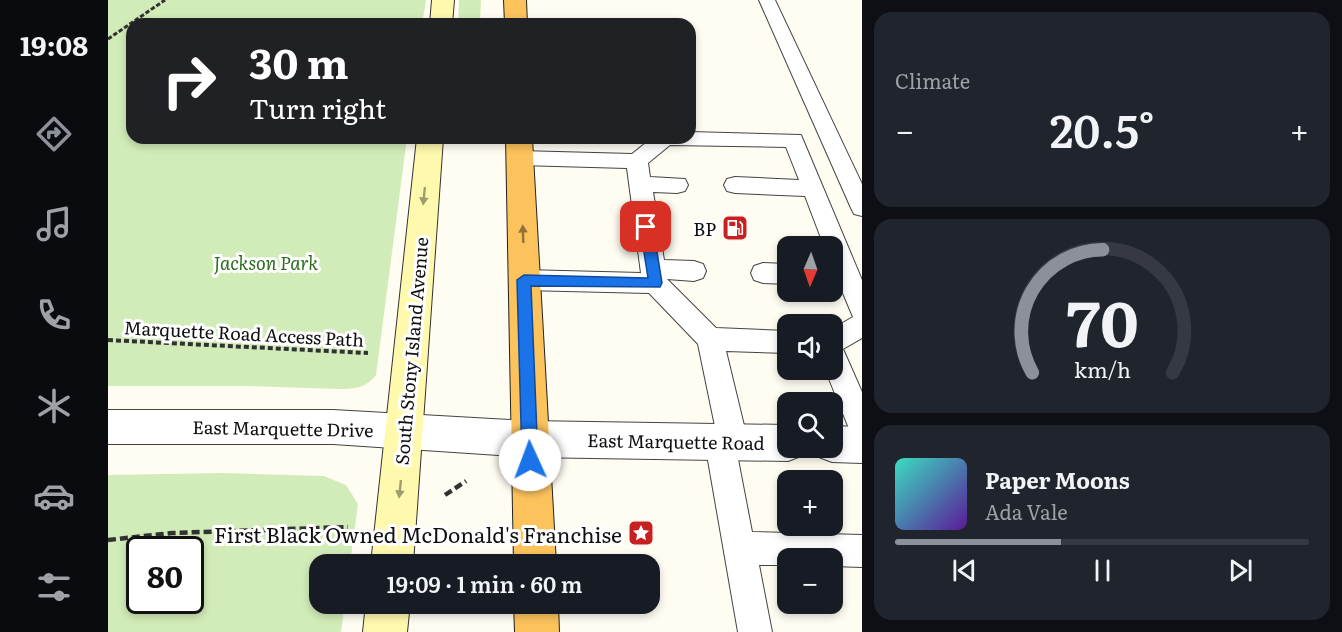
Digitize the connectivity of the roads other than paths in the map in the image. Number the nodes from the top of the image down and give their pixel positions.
1 (443, 0) edge
2 (515, 0) edge
3 (767, 0) edge
4 (442, 18) edge
5 (516, 18) edge
6 (696, 138) edge
7 (429, 144) edge
8 (657, 144) edge
9 (520, 148) edge
10 (837, 153) junction
11 (862, 154) edge
12 (637, 160) junction
13 (640, 184) junction
14 (677, 185) dead end
15 (735, 185) dead end
16 (813, 188) junction
17 (862, 208) edge
18 (828, 236) edge
19 (694, 270) dead end
20 (763, 273) dead end
21 (777, 274) edge
22 (654, 276) junction
23 (524, 280) junction
24 (843, 280) edge
25 (862, 311) edge
26 (862, 325) edge
27 (843, 336) edge
28 (710, 339) junction
29 (777, 342) edge
30 (843, 380) edge
31 (862, 426) edge
32 (108, 427) edge
33 (406, 431) junction
34 (529, 439) junction
35 (727, 443) junction
36 (777, 443) edge
37 (843, 444) edge
38 (862, 445) edge
39 (740, 548) junction
40 (862, 551) edge
41 (393, 554) edge
42 (535, 554) edge
43 (387, 614) edge
44 (536, 614) edge
45 (385, 632) edge
46 (537, 632) edge
47 (755, 632) edge

1 - 4 main road
2 - 5 highway
3 - 10 lane
6 - 16 lane
7 -> 33 main road, South Stony Island Avenue
8 - 12 lane
9 - 12 lane
23 -> 9 highway
10 - 11 lane
10 - 17 lane
12 - 13 lane
13 - 14 lane
13 - 22 lane
15 - 16 lane
16 - 18 lane
19 - 22 lane
20 - 21 lane
22 - 23 lane
22 - 28 lane
23 - 34 highway
24 - 25 lane
26 - 27 lane
28 - 29 lane
28 - 35 lane
30 - 31 lane
32 - 33 street, East Marquette Drive
33 - 34 street, East Marquette Drive
33 -> 41 main road, South Stony Island Avenue
34 - 35 street, East Marquette Road
34 - 42 highway
35 - 36 street, East Marquette Road
35 - 39 lane
37 - 38 street
39 - 40 lane
39 - 47 lane
43 - 45 main road
44 - 46 highway

